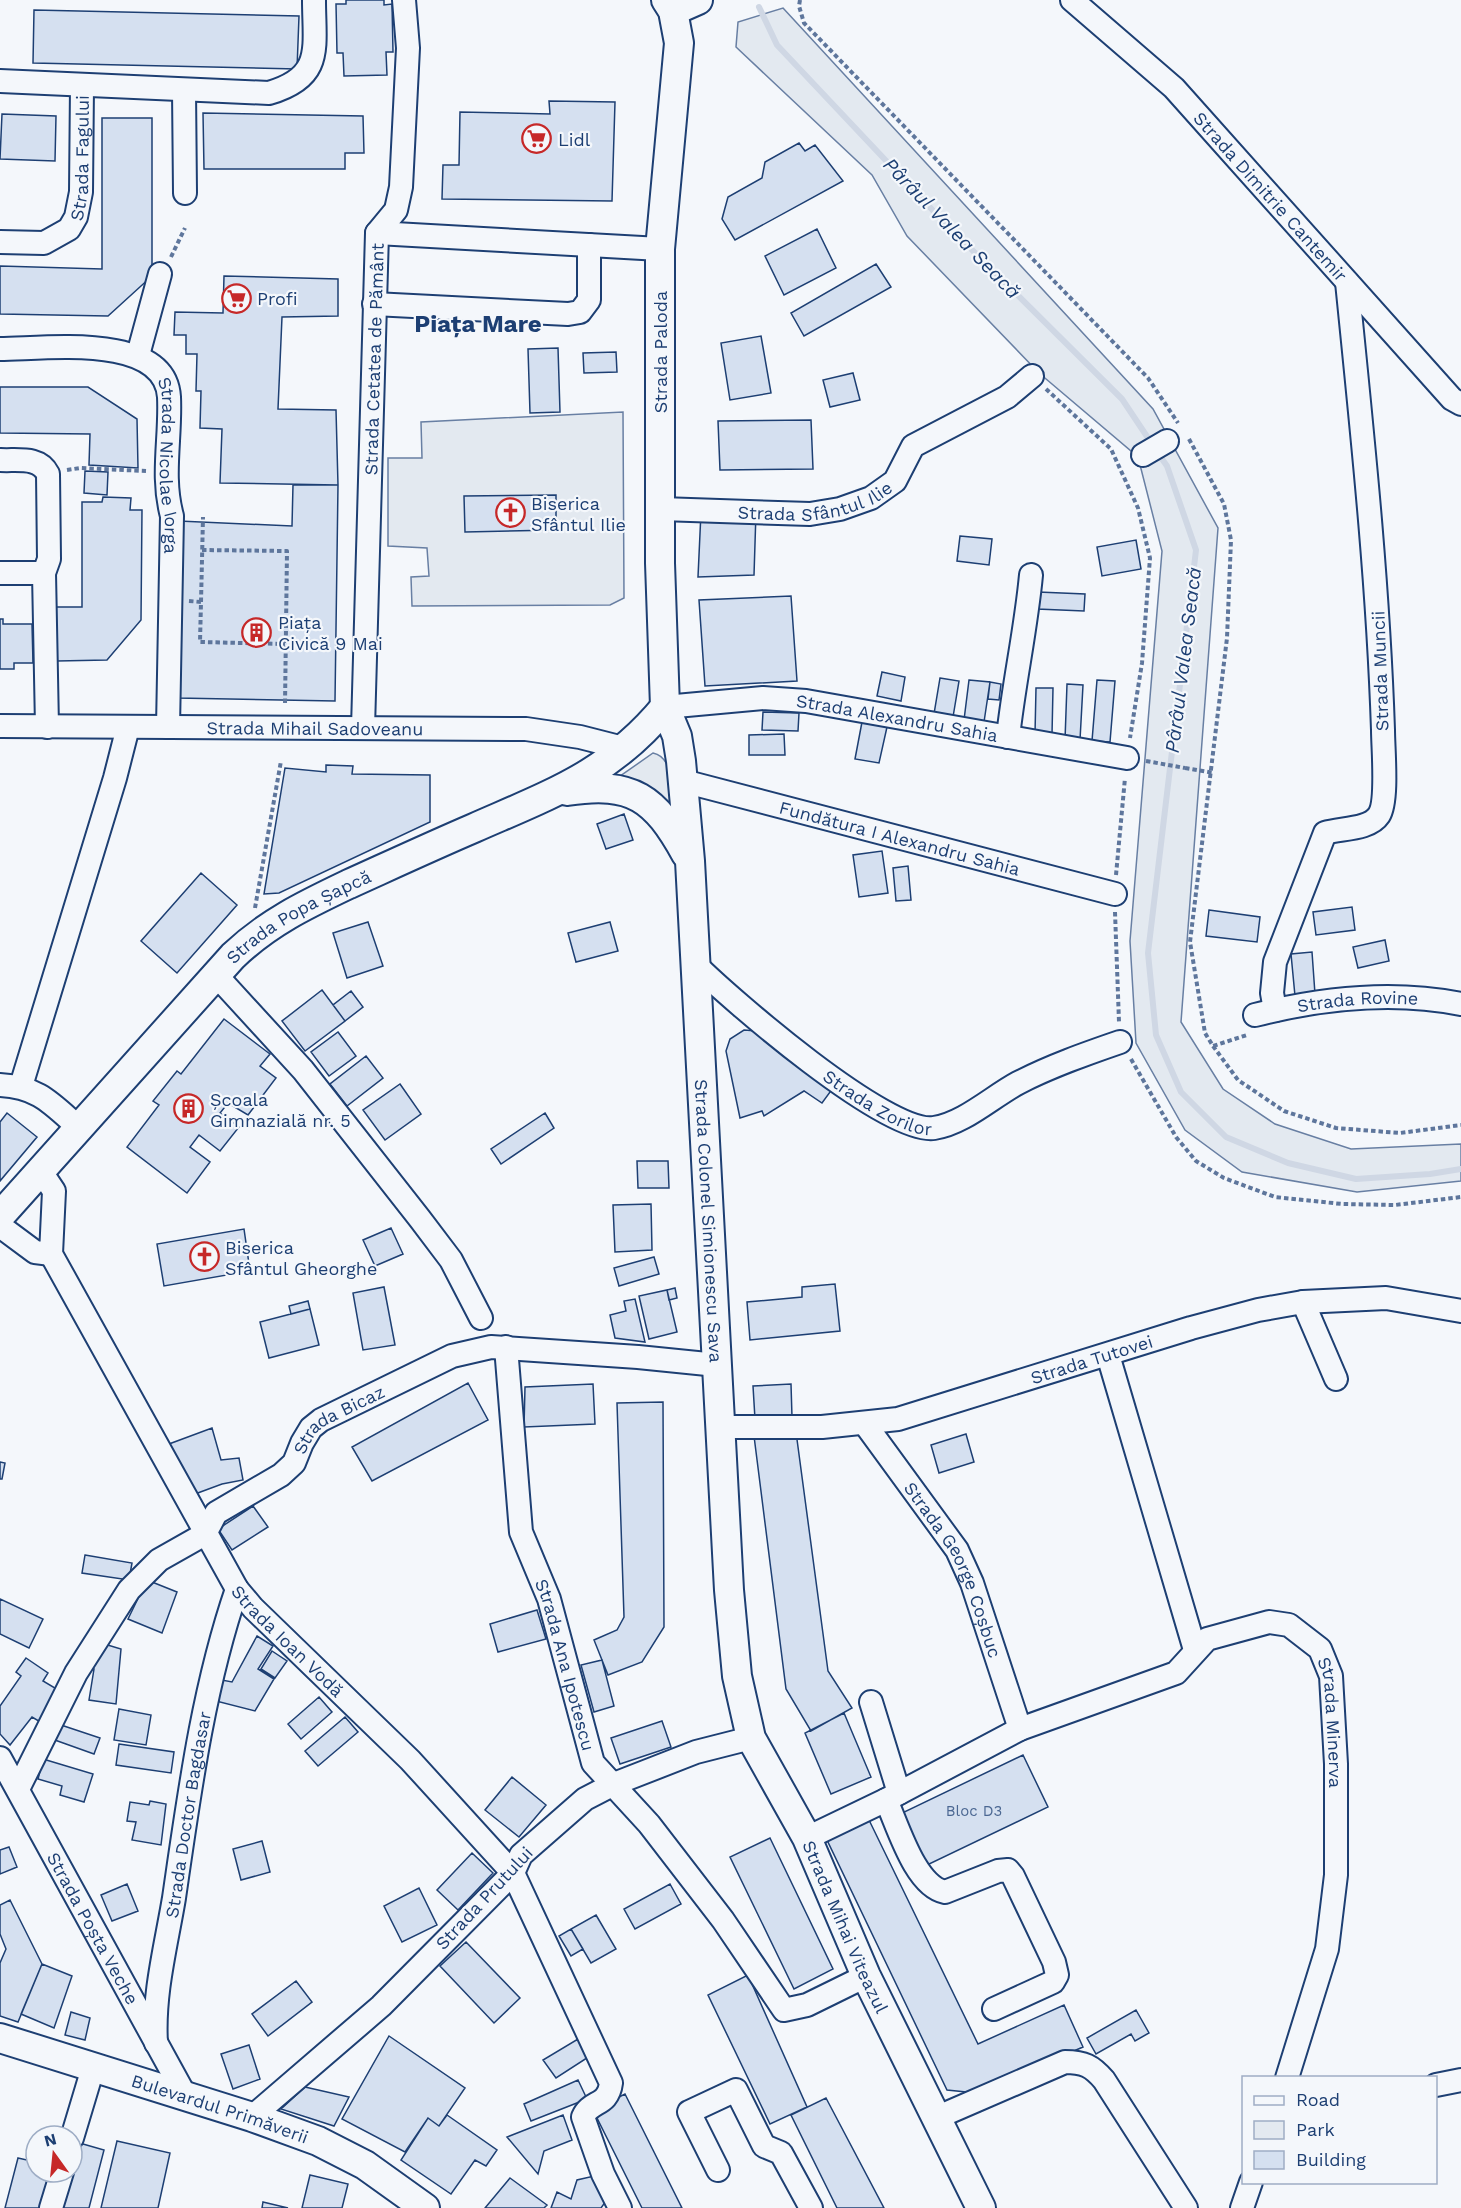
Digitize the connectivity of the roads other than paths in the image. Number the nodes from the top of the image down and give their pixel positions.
1 (314, 0) edge
2 (404, 0) edge
3 (1072, 0) edge
4 (679, 4) edge
5 (0, 81) edge
6 (82, 86) junction
7 (184, 90) junction
8 (184, 193) dead end
9 (377, 233) junction
10 (0, 242) edge
11 (589, 245) junction
12 (660, 249) junction
13 (160, 274) road end
14 (1347, 282) junction
15 (374, 304) junction
16 (0, 349) edge
17 (138, 355) junction
18 (1032, 376) road end
19 (1457, 402) edge
20 (1461, 421) edge
21 (1167, 441) dead end
22 (1143, 455) dead end
23 (0, 460) edge
24 (661, 509) junction
25 (0, 573) edge
26 (44, 573) junction
27 (1031, 575) dead end
28 (665, 707) junction
29 (0, 726) edge
30 (47, 727) junction
31 (128, 727) junction
32 (168, 727) junction
33 (363, 728) junction
34 (1008, 737) junction
35 (627, 749) junction
36 (1127, 758) road end
37 (683, 781) junction
38 (557, 792) junction
39 (690, 861) junction
40 (1114, 894) road end
41 (695, 964) junction
42 (216, 975) junction
43 (1461, 1004) edge
44 (1262, 1019) joint
45 (1120, 1042) road end
46 (10, 1086) edge
47 (78, 1127) junction
48 (40, 1170) junction
49 (0, 1216) edge
50 (0, 1226) edge
51 (51, 1254) junction
52 (1303, 1302) junction
53 (1461, 1311) edge
54 (481, 1318) dead end
55 (506, 1347) junction
56 (1108, 1355) junction
57 (717, 1365) junction
58 (1336, 1380) dead end
59 (865, 1424) junction
60 (721, 1427) junction
61 (205, 1534) junction
62 (237, 1589) junction
63 (1195, 1650) junction
64 (872, 1702) dead end
65 (1020, 1729) junction
66 (751, 1738) junction
67 (0, 1758) edge
68 (614, 1784) junction
69 (18, 1789) junction
70 (893, 1796) junction
71 (807, 1838) junction
72 (513, 1873) junction
73 (866, 1976) junction
74 (994, 2009) dead end
75 (0, 2038) edge
76 (156, 2043) junction
77 (93, 2068) junction
78 (1288, 2076) edge
79 (1461, 2080) edge
80 (1437, 2085) edge
81 (186, 2097) junction
82 (252, 2117) junction
83 (938, 2117) junction
84 (76, 2124) edge
85 (718, 2170) dead end
86 (58, 2184) edge
87 (1250, 2184) edge
88 (51, 2208) edge
89 (425, 2208) edge
90 (620, 2208) edge
91 (811, 2208) edge
92 (981, 2208) edge
93 (1186, 2208) edge
94 (1242, 2208) edge

1 - 7 street
2 - 9 street, Strada Cetatea de Pământ
3 - 14 street, Strada Dimitrie Cantemir
4 - 12 main road, Strada Paloda
5 - 6 street
6 - 7 street
6 - 10 street, Strada Fagului
7 - 8 street
9 - 11 street
9 - 15 street, Strada Cetatea de Pământ
11 - 12 street
11 - 15 street
12 - 24 main road, Strada Paloda
13 - 17 street
14 - 19 street, Strada Dimitrie Cantemir
14 - 44 street, Strada Muncii
15 - 33 street, Strada Cetatea de Pământ
16 - 17 street, Strada Nicolae Iorga
17 - 32 street, Strada Nicolae Iorga
18 - 24 street, Strada Sfântul Ilie
19 - 20 street, Strada Dimitrie Cantemir
21 - 22 street
23 - 26 street
24 - 28 main road, Strada Paloda
25 - 26 street
26 - 30 street
27 - 34 street
28 - 34 street, Strada Alexandru Sahia
28 - 35 main road, Strada Popa Șapcă
28 - 37 main road, Strada Colonel Simionescu Sava
29 - 30 street, Strada Mihail Sadoveanu
30 - 31 street, Strada Mihail Sadoveanu
31 - 32 street, Strada Mihail Sadoveanu
31 - 46 street
32 - 33 street, Strada Mihail Sadoveanu
33 - 35 street, Strada Mihail Sadoveanu
34 - 36 street, Strada Alexandru Sahia
35 - 38 main road, Strada Popa Șapcă
37 - 39 main road, Strada Colonel Simionescu Sava
37 - 40 street, Fundătura I Alexandru Sahia
38 - 39 main road
38 - 42 main road, Strada Popa Șapcă
39 - 41 main road, Strada Colonel Simionescu Sava
41 - 45 street, Strada Zorilor
41 - 57 main road, Strada Colonel Simionescu Sava
42 - 47 main road, Strada Popa Șapcă
42 - 54 street
43 - 44 street, Strada Rovine
46 - 47 street
47 - 48 main road, Strada Popa Șapcă
48 - 49 main road, Strada Popa Șapcă
48 - 51 street
50 - 51 street
51 - 61 street, Strada Ioan Vodă
52 - 53 street, Strada Tutovei
52 - 56 street, Strada Tutovei
52 - 58 street
55 - 57 street, Strada Bicaz
55 - 61 street, Strada Bicaz
55 - 68 street, Strada Ana Ipotescu
56 - 59 street, Strada Tutovei
56 - 63 street
57 - 60 main road, Strada Colonel Simionescu Sava
59 - 60 street, Strada Tutovei
59 - 65 street, Strada George Coșbuc
60 - 66 main road, Strada Colonel Simionescu Sava
61 - 62 street, Strada Ioan Vodă
61 - 69 street, Strada Bicaz
62 - 72 street, Strada Ioan Vodă
62 - 76 street, Strada Doctor Bagdasar
63 - 65 street, Strada Minerva
63 - 78 street, Strada Minerva
64 - 70 street
65 - 70 street, Strada Minerva
66 - 68 street, Strada Prutului
66 - 71 main road, Strada Mihai Viteazul
67 - 69 street, Strada Poșta Veche
68 - 72 street, Strada Prutului
68 - 73 street, Strada Ana Ipotescu
69 - 76 street, Strada Poșta Veche
70 - 71 street, Strada Minerva
70 - 74 street
71 - 73 main road, Strada Mihai Viteazul
72 - 82 street, Strada Prutului
72 - 90 street, Strada Ioan Vodă
73 - 83 main road, Strada Mihai Viteazul
75 - 77 main road, Bulevardul Primăverii
76 - 81 street, Strada Poșta Veche
77 - 81 main road, Bulevardul Primăverii
77 - 84 street
79 - 80 street
81 - 82 main road, Bulevardul Primăverii
82 - 89 main road, Bulevardul Primăverii
83 - 92 main road, Strada Mihai Viteazul
83 - 93 street
85 - 91 street
86 - 88 street
87 - 94 street

